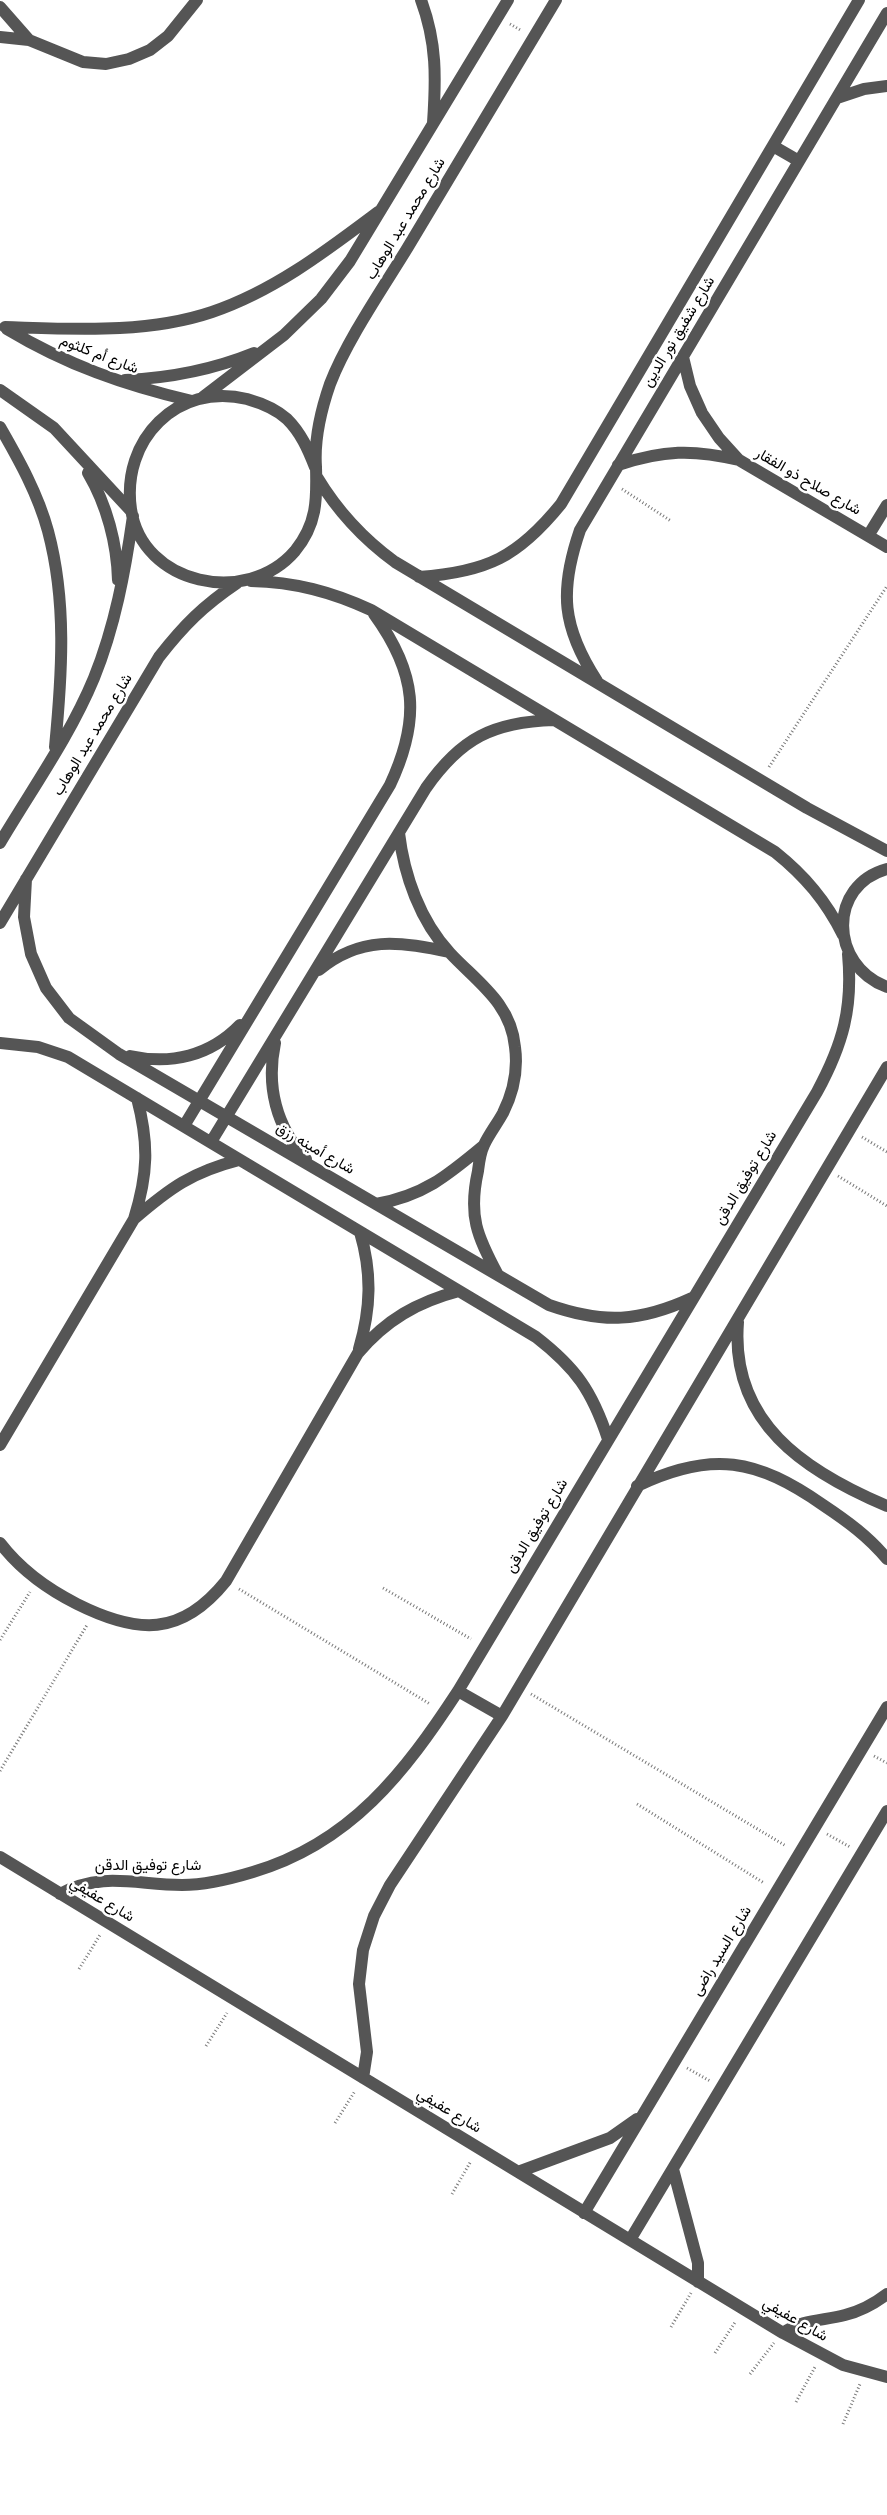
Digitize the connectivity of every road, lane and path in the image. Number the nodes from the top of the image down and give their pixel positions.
1 (196, 0) edge
2 (421, 0) edge
3 (508, 0) edge
4 (556, 0) edge
5 (859, 0) edge
6 (0, 8) edge
7 (887, 13) edge
8 (497, 17) junction
9 (0, 37) edge
10 (533, 38) junction
11 (29, 40) junction
12 (887, 86) edge
13 (837, 98) junction
14 (433, 125) junction
15 (773, 146) junction
16 (799, 161) junction
17 (384, 207) junction
18 (2, 326) edge
19 (268, 347) junction
20 (683, 357) junction
21 (114, 380) junction
22 (0, 390) edge
23 (198, 399) junction
24 (0, 427) edge
25 (76, 451) junction
26 (739, 460) junction
27 (618, 465) junction
28 (316, 472) junction
29 (609, 481) junction
30 (887, 505) edge
31 (132, 514) junction
32 (671, 521) dead end
33 (868, 536) junction
34 (887, 547) edge
35 (419, 577) junction
36 (243, 582) junction
37 (887, 586) edge
38 (119, 600) junction
39 (371, 610) junction
40 (597, 681) junction
41 (555, 720) junction
42 (55, 752) junction
43 (761, 780) junction
44 (399, 833) junction
45 (0, 843) edge
46 (887, 851) edge
47 (887, 869) edge
48 (26, 879) junction
49 (0, 923) edge
50 (843, 935) junction
51 (449, 952) junction
52 (848, 954) junction
53 (310, 978) junction
54 (887, 987) edge
55 (252, 1013) junction
56 (278, 1032) junction
57 (0, 1043) edge
58 (119, 1054) junction
59 (887, 1067) edge
60 (137, 1098) junction
61 (200, 1101) junction
62 (226, 1116) junction
63 (184, 1126) junction
64 (850, 1130) junction
65 (211, 1142) junction
66 (483, 1146) junction
67 (887, 1152) edge
68 (239, 1160) junction
69 (314, 1168) junction
70 (827, 1169) junction
71 (376, 1204) junction
72 (887, 1206) edge
73 (134, 1219) junction
74 (360, 1232) junction
75 (498, 1276) junction
76 (459, 1291) junction
77 (692, 1298) junction
78 (739, 1317) junction
79 (358, 1353) junction
80 (608, 1439) junction
81 (0, 1445) edge
82 (638, 1486) junction
83 (887, 1506) edge
84 (0, 1542) edge
85 (887, 1559) edge
86 (38, 1580) junction
87 (226, 1581) junction
88 (383, 1588) dead end
89 (94, 1612) junction
90 (0, 1640) edge
91 (484, 1647) junction
92 (519, 1687) junction
93 (458, 1690) junction
94 (887, 1707) edge
95 (444, 1713) junction
96 (502, 1716) junction
97 (0, 1771) edge
98 (636, 1804) dead end
99 (887, 1811) edge
100 (815, 1828) junction
101 (862, 1853) junction
102 (799, 1854) junction
103 (0, 1857) edge
104 (777, 1891) junction
105 (60, 1894) junction
106 (108, 1922) junction
107 (79, 1969) dead end
108 (235, 2000) junction
109 (206, 2046) dead end
110 (675, 2061) junction
111 (363, 2078) junction
112 (721, 2088) junction
113 (642, 2117) junction
114 (335, 2123) dead end
115 (479, 2148) junction
116 (673, 2169) junction
117 (518, 2172) junction
118 (452, 2194) dead end
119 (584, 2213) junction
120 (630, 2240) junction
121 (698, 2282) junction
122 (887, 2294) edge
123 (744, 2310) junction
124 (671, 2327) dead end
125 (783, 2333) junction
126 (715, 2353) dead end
127 (821, 2355) junction
128 (865, 2372) junction
129 (750, 2374) dead end
130 (887, 2376) edge
131 (796, 2402) dead end
132 (843, 2424) dead end

1 - 11 street
2 - 14 street
3 - 8 street, شارع محمد عبد الوهاب
4 - 10 street, شارع محمد عبد الوهاب
5 - 15 street, شارع شفيق نور الدين
6 - 11 street
7 - 13 street, شارع شفيق نور الدين
8 - 10 path
8 - 14 street, شارع محمد عبد الوهاب
9 - 11 street
10 - 28 street, شارع محمد عبد الوهاب
12 - 13 street
13 - 16 street, شارع شفيق نور الدين
14 - 17 street, شارع محمد عبد الوهاب
15 - 16 street
15 - 35 street, شارع شفيق نور الدين
16 - 20 street, شارع شفيق نور الدين
17 - 18 street
17 - 19 street, شارع محمد عبد الوهاب
18 - 21 street, شارع أم كلثوم
19 - 21 street
19 - 23 street, شارع محمد عبد الوهاب
20 - 26 street, شارع صلاح ذو الفقار
20 - 27 street, شارع شفيق نور الدين
21 - 23 street, شارع أم كلثوم
22 - 25 street
23 - 28 street
23 - 31 street, شارع محمد عبد الوهاب
24 - 42 street
25 - 31 street
25 - 38 street
26 - 27 street, شارع صلاح ذو الفقار
26 - 33 street, شارع صلاح ذو الفقار
27 - 29 street, شارع شفيق نور الدين
28 - 35 street
28 - 36 street, شارع محمد عبد الوهاب
29 - 32 path
29 - 40 street, شارع شفيق نور الدين
30 - 33 street
31 - 36 street
31 - 38 street, شارع محمد عبد الوهاب
33 - 34 street, شارع صلاح ذو الفقار
35 - 40 street
36 - 39 street
36 - 48 street, شارع محمد عبد الوهاب
37 - 43 path
38 - 42 street, شارع محمد عبد الوهاب
39 - 41 street
39 - 55 street
40 - 43 street
41 - 44 street
41 - 50 street
42 - 45 street, شارع محمد عبد الوهاب
43 - 46 street
44 - 51 street
44 - 53 street
47 - 50 street
48 - 49 street, شارع محمد عبد الوهاب
48 - 58 street, شارع أمينه رزق
50 - 52 street
51 - 53 street
51 - 66 street
52 - 54 street
52 - 77 street, شارع توفيق الدقن
53 - 56 street
55 - 58 street
55 - 61 street
56 - 62 street
56 - 69 street
57 - 60 street
58 - 61 street, شارع أمينه رزق
59 - 64 street
60 - 63 street
60 - 73 street
61 - 62 street, شارع أمينه رزق
61 - 63 street
62 - 65 street
62 - 69 street, شارع أمينه رزق
63 - 65 street
64 - 67 path
64 - 70 street
65 - 68 street
66 - 71 street
66 - 75 street
68 - 73 street
68 - 74 street
69 - 71 street, شارع أمينه رزق
70 - 72 path
70 - 78 street
71 - 75 street, شارع أمينه رزق
73 - 81 street
74 - 76 street
74 - 79 street
75 - 77 street, شارع أمينه رزق
76 - 79 street
76 - 80 street
77 - 80 street, شارع توفيق الدقن
78 - 82 street
78 - 83 street
79 - 87 street
80 - 91 street, شارع توفيق الدقن
82 - 85 street
82 - 92 street
84 - 86 street
86 - 89 street
86 - 90 path
87 - 89 street
87 - 95 path
88 - 91 path
89 - 97 path
91 - 93 street, شارع توفيق الدقن
92 - 96 street
92 - 102 path
93 - 95 street, شارع توفيق الدقن
93 - 96 street
94 - 100 street, شارع السيد راضى
95 - 105 street, شارع توفيق الدقن
96 - 111 street
98 - 104 path
99 - 101 street
100 - 101 path
100 - 102 street, شارع السيد راضى
101 - 112 street
102 - 104 street, شارع السيد راضى
103 - 105 street, شارع عفيفي
104 - 110 street, شارع السيد راضى
105 - 106 street, شارع عفيفي
106 - 107 path
106 - 108 street, شارع عفيفي
108 - 109 path
108 - 111 street, شارع عفيفي
110 - 112 path
110 - 113 street, شارع السيد راضى
111 - 114 path
111 - 115 street, شارع عفيفي
112 - 116 street
113 - 117 street
113 - 119 street, شارع السيد راضى
115 - 117 street, شارع عفيفي
115 - 118 path
116 - 120 street
116 - 121 street
117 - 119 street, شارع عفيفي
119 - 120 street, شارع عفيفي
120 - 121 street, شارع عفيفي
121 - 123 street, شارع عفيفي
121 - 124 path
122 - 125 street
123 - 125 street, شارع عفيفي
123 - 126 path
125 - 127 street, شارع عفيفي
125 - 129 path
127 - 128 street, شارع عفيفي
127 - 131 path
128 - 130 street, شارع عفيفي
128 - 132 path

